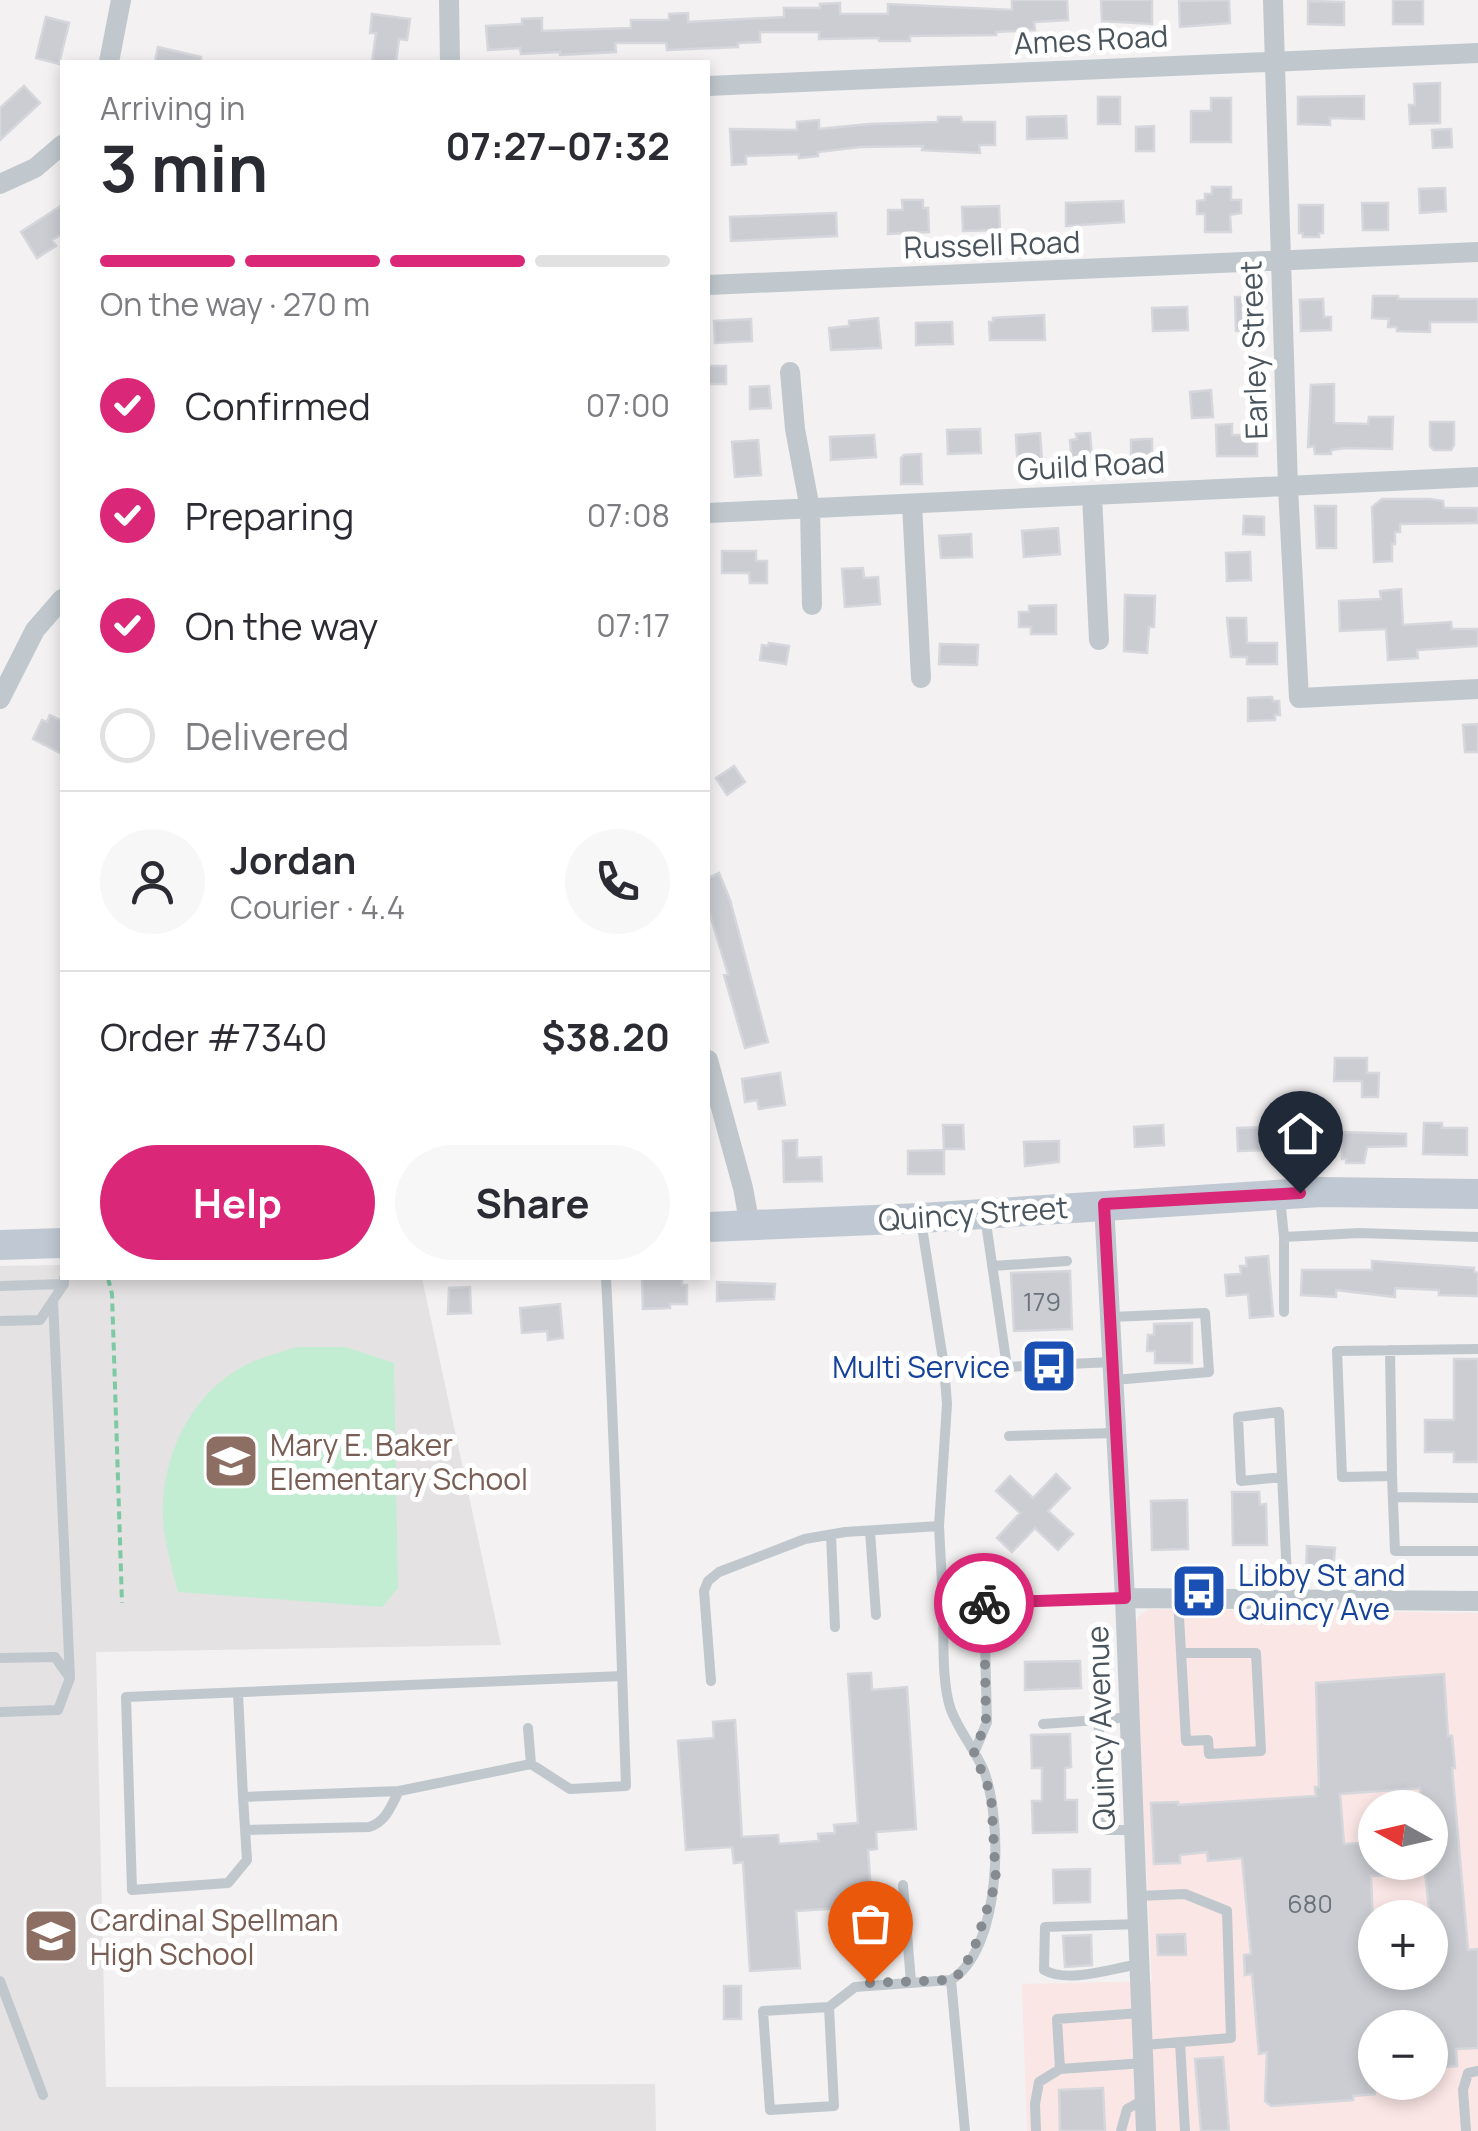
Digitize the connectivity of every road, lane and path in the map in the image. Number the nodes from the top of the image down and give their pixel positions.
1 (121, 0) edge
2 (449, 0) edge
3 (1273, 0) edge
4 (1478, 54) edge
5 (110, 60) edge
6 (450, 60) edge
7 (1276, 60) junction
8 (710, 86) edge
9 (60, 147) edge
10 (0, 184) edge
11 (1478, 252) edge
12 (1280, 262) junction
13 (710, 285) edge
14 (790, 372) dead end
15 (1478, 477) edge
16 (1288, 487) junction
17 (1092, 494) junction
18 (912, 504) junction
19 (810, 509) junction
20 (710, 513) edge
21 (60, 601) edge
22 (812, 605) dead end
23 (1099, 640) dead end
24 (921, 678) dead end
25 (1478, 689) edge
26 (0, 699) edge
27 (710, 1067) edge
28 (1280, 1194) junction
29 (1478, 1194) edge
30 (1104, 1204) junction
31 (985, 1213) junction
32 (921, 1218) junction
33 (750, 1226) junction
34 (710, 1227) edge
35 (1284, 1237) junction
36 (1478, 1237) edge
37 (60, 1243) edge
38 (0, 1245) edge
39 (1067, 1261) dead end
40 (992, 1266) junction
41 (108, 1280) edge
42 (606, 1280) edge
43 (64, 1281) edge
44 (0, 1286) edge
45 (53, 1300) junction
46 (1284, 1312) dead end
47 (1110, 1318) junction
48 (0, 1321) edge
49 (1478, 1348) edge
50 (1390, 1350) junction
51 (1113, 1371) junction
52 (1116, 1433) junction
53 (1009, 1436) dead end
54 (1392, 1476) junction
55 (1282, 1477) junction
56 (1393, 1497) junction
57 (1478, 1498) edge
58 (939, 1526) junction
59 (870, 1531) junction
60 (831, 1534) junction
61 (1478, 1551) edge
62 (1125, 1598) junction
63 (1178, 1598) junction
64 (1288, 1599) junction
65 (1478, 1601) edge
66 (984, 1602) junction
67 (122, 1603) dead end
68 (943, 1603) junction
69 (876, 1615) dead end
70 (835, 1627) dead end
71 (1181, 1653) junction
72 (0, 1658) edge
73 (622, 1676) junction
74 (70, 1678) junction
75 (711, 1680) dead end
76 (238, 1693) junction
77 (0, 1712) edge
78 (1130, 1717) junction
79 (1098, 1720) junction
80 (1043, 1724) dead end
81 (528, 1728) dead end
82 (974, 1753) junction
83 (531, 1764) junction
84 (399, 1790) junction
85 (243, 1797) junction
86 (245, 1830) junction
87 (1135, 1830) junction
88 (903, 1885) dead end
89 (1138, 1896) junction
90 (1139, 1924) junction
91 (1140, 1964) junction
92 (950, 1980) junction
93 (0, 1981) edge
94 (911, 1982) junction
95 (829, 2007) junction
96 (1142, 2013) junction
97 (1180, 2042) junction
98 (1144, 2054) junction
99 (1060, 2069) junction
100 (1478, 2071) edge
101 (42, 2094) dead end
102 (1146, 2098) junction
103 (965, 2131) edge
104 (1036, 2131) edge
105 (1121, 2131) edge
106 (1146, 2131) edge
107 (1185, 2131) edge
108 (1466, 2131) edge

1 - 5 street
2 - 6 street
3 - 7 street, Earley Street
4 - 7 street, Ames Road
7 - 8 street, Ames Road
7 - 12 street, Earley Street
9 - 10 street
11 - 12 street, Russell Road
12 - 13 street, Russell Road
12 - 16 street, Earley Street
14 - 19 street
15 - 16 street, Guild Road
16 - 17 street, Guild Road
16 - 25 street, Earley Street
17 - 18 street, Guild Road
17 - 23 street
18 - 19 street, Guild Road
18 - 24 street
19 - 20 street, Guild Road
19 - 22 street
21 - 26 street
27 - 33 street
28 - 29 main road, Quincy Street
28 - 30 main road, Quincy Street
28 - 35 lane
30 - 31 main road, Quincy Street
30 - 47 street, Quincy Avenue
31 - 32 main road, Quincy Street
31 - 40 lane
32 - 33 main road, Quincy Street
32 - 58 lane
33 - 34 main road, Quincy Street
35 - 36 lane
35 - 46 lane
37 - 38 main road
39 - 40 lane
40 - 51 lane
41 - 67 path
42 - 73 lane
43 - 44 lane
43 - 45 lane
45 - 48 lane
45 - 74 lane
47 - 51 street, Quincy Avenue
47 - 51 lane
49 - 50 lane
50 - 54 lane
50 - 54 lane
51 - 52 street, Quincy Avenue
52 - 53 lane
52 - 62 street, Quincy Avenue
54 - 56 lane
55 - 55 lane
55 - 64 lane
56 - 57 lane
56 - 61 lane
58 - 59 lane
58 - 68 lane
59 - 60 lane
59 - 69 lane
60 - 70 lane
60 - 75 lane
62 - 63 street
62 - 66 lane
62 - 78 street, Quincy Avenue
63 - 64 street
63 - 71 lane
64 - 65 street
66 - 68 lane
66 - 82 lane
68 - 82 lane
71 - 71 lane
72 - 74 lane
73 - 76 lane
73 - 83 lane
74 - 77 lane
76 - 85 lane
76 - 86 lane
78 - 79 lane
78 - 87 street, Quincy Avenue
79 - 80 lane
79 - 87 lane
81 - 83 lane
82 - 92 lane
83 - 84 lane
84 - 85 lane
84 - 86 lane
85 - 86 lane
87 - 89 street, Quincy Avenue
88 - 94 lane
89 - 90 street, Quincy Avenue
89 - 97 lane
90 - 91 street, Quincy Avenue
90 - 91 lane
91 - 96 street, Quincy Avenue
92 - 94 lane
92 - 103 lane
93 - 101 lane
94 - 95 lane
95 - 95 lane
96 - 98 street, Quincy Avenue
96 - 99 lane
97 - 98 lane
97 - 107 lane
98 - 99 lane
98 - 102 street, Quincy Avenue
99 - 104 lane
100 - 108 lane
102 - 105 lane
102 - 106 street, Quincy Avenue

